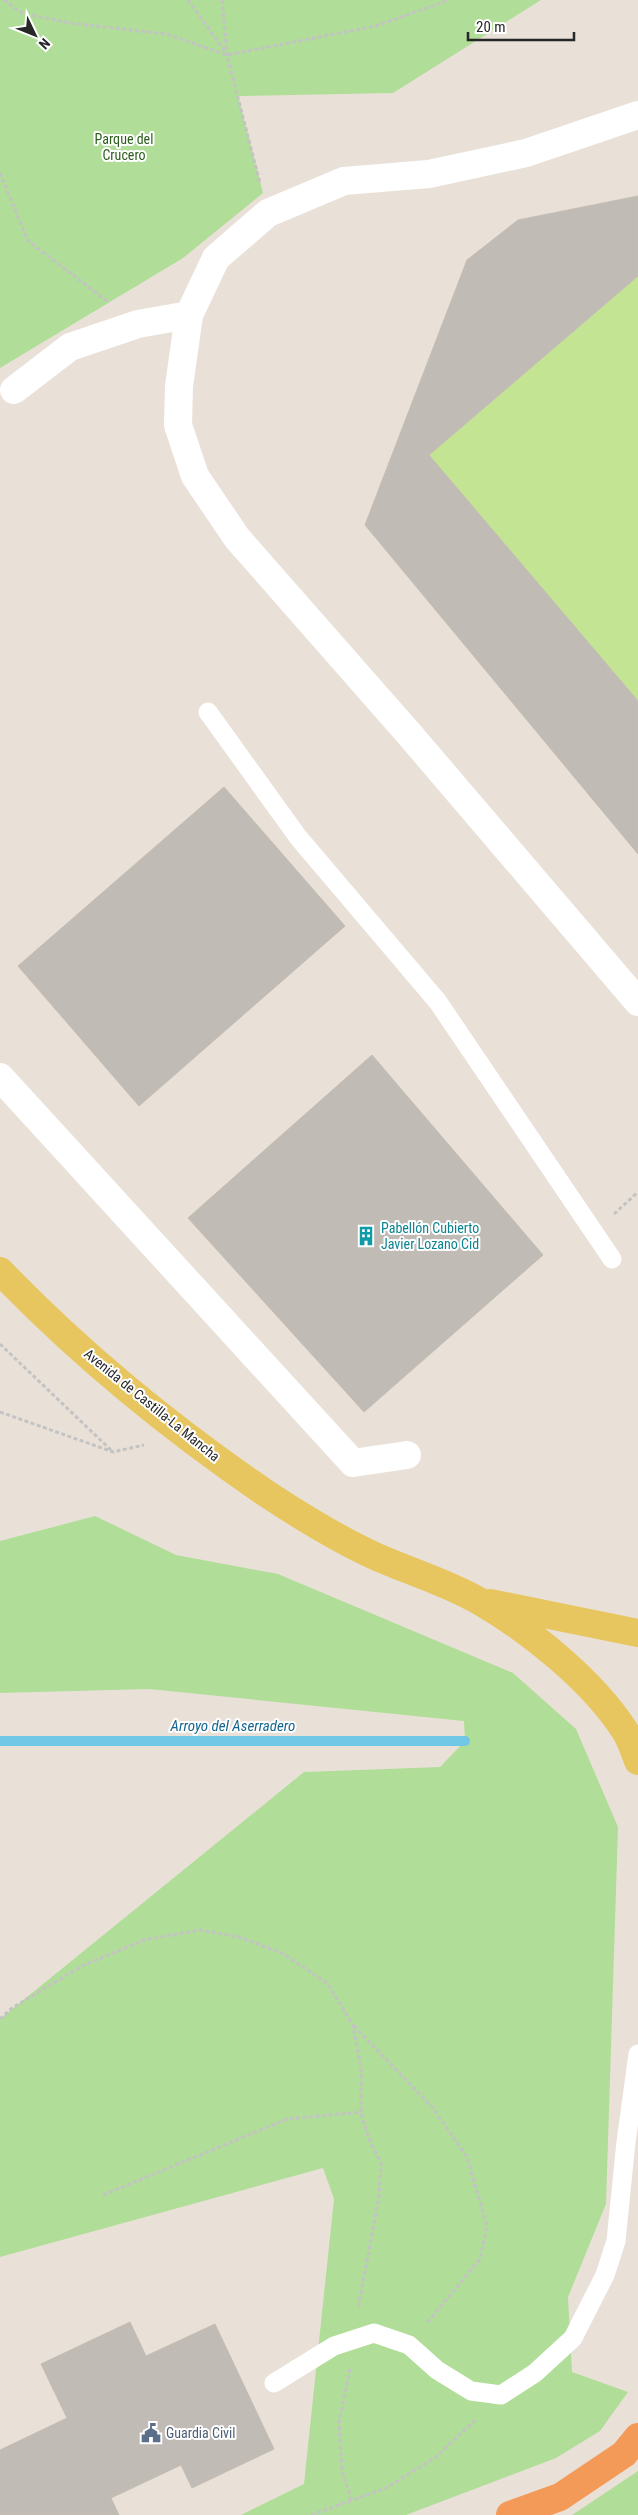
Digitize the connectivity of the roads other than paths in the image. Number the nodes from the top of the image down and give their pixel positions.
1 (638, 115) edge
2 (189, 315) junction
3 (14, 390) dead end
4 (208, 712) dead end
5 (638, 1002) edge
6 (0, 1077) edge
7 (612, 1259) dead end
8 (0, 1271) edge
9 (407, 1455) dead end
10 (479, 1600) junction
11 (638, 1633) edge
12 (638, 1761) edge
13 (638, 2054) edge
14 (638, 2143) edge
15 (620, 2216) junction
16 (274, 2383) dead end
17 (638, 2437) edge
18 (510, 2515) edge

1 - 2 street
2 - 3 street
2 - 5 street
4 - 7 lane
6 - 9 street
8 - 10 main road, Avenida de Castilla-La Mancha
10 - 11 main road, Avenida de Castilla-La Mancha
10 - 12 main road, Avenida de Castilla-La Mancha
13 - 15 lane
14 - 15 lane
15 - 16 lane
17 - 18 highway

